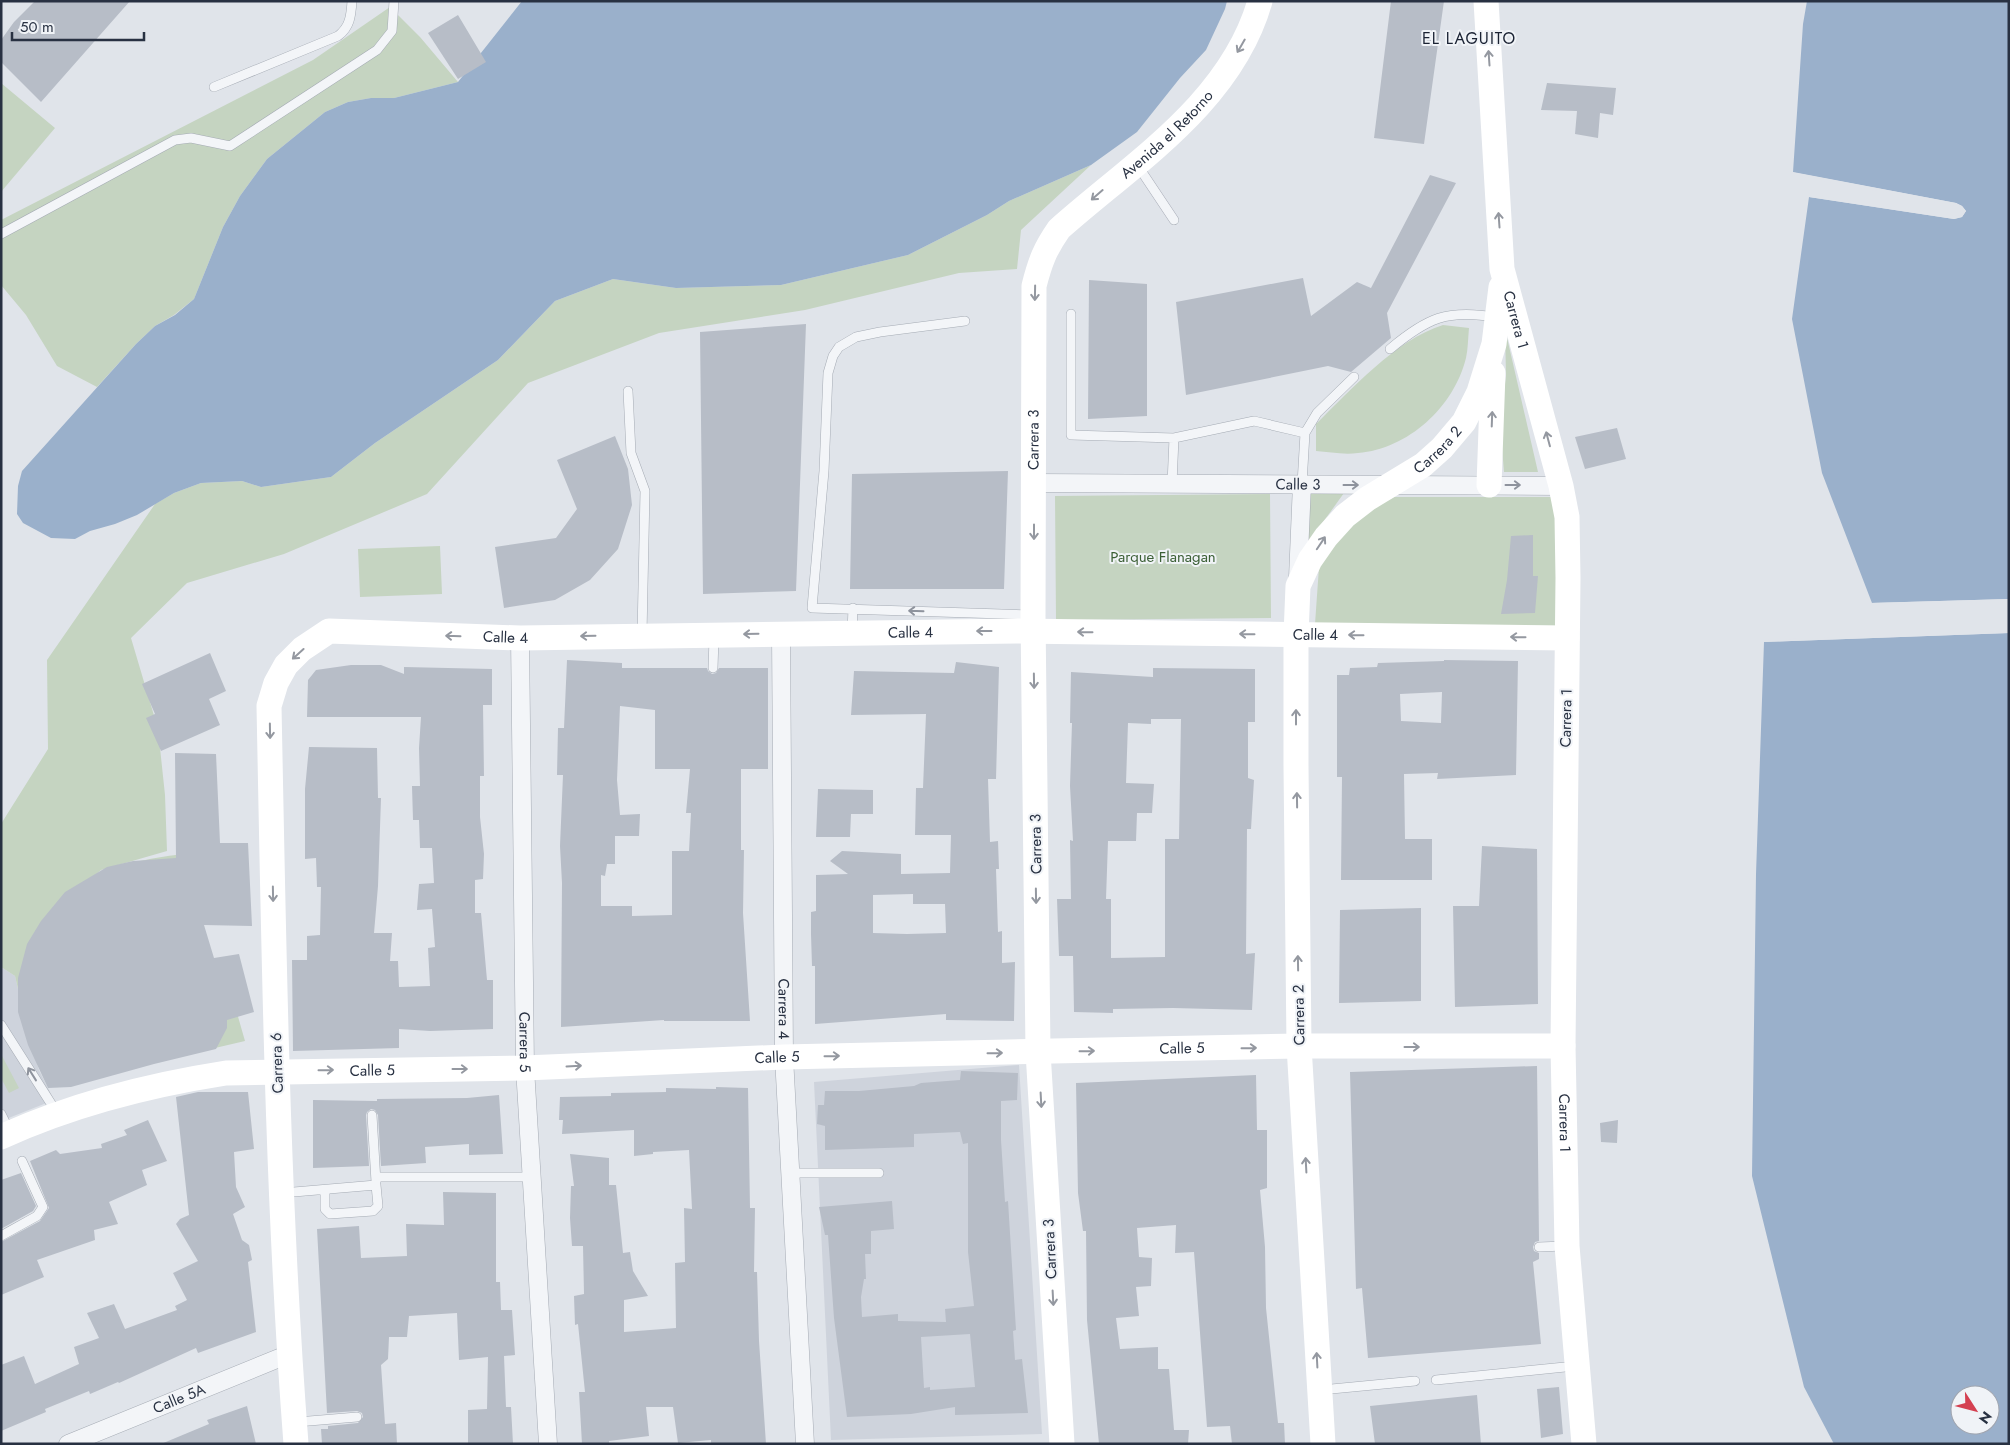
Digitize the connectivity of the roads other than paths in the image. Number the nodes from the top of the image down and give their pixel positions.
1 (352, 1) edge
2 (394, 1) edge
3 (1260, 1) edge
4 (1486, 1) edge
5 (214, 87) dead end
6 (1136, 164) junction
7 (1174, 220) dead end
8 (1, 234) edge
9 (1047, 246) joint
10 (1502, 269) junction
11 (1071, 314) dead end
12 (1498, 318) junction
13 (965, 321) dead end
14 (1494, 344) junction
15 (1390, 349) dead end
16 (1354, 377) dead end
17 (628, 391) dead end
18 (1305, 433) junction
19 (1174, 438) junction
20 (1034, 483) junction
21 (1172, 484) junction
22 (1302, 484) junction
23 (1391, 485) junction
24 (1489, 485) junction
25 (1561, 486) junction
26 (1298, 586) junction
27 (852, 620) junction
28 (1033, 624) junction
29 (781, 634) junction
30 (642, 635) junction
31 (714, 635) junction
32 (1296, 635) junction
33 (520, 638) junction
34 (1567, 638) junction
35 (713, 668) dead end
36 (276, 683) joint
37 (1, 1025) edge
38 (1299, 1046) junction
39 (1563, 1046) junction
40 (1038, 1052) junction
41 (784, 1057) junction
42 (525, 1068) junction
43 (277, 1071) junction
44 (58, 1115) junction
45 (372, 1115) dead end
46 (4, 1128) edge
47 (22, 1161) dead end
48 (790, 1173) junction
49 (879, 1173) dead end
50 (532, 1177) junction
51 (376, 1181) junction
52 (325, 1190) junction
53 (282, 1193) junction
54 (1, 1236) edge
55 (1567, 1246) junction
56 (1539, 1247) dead end
57 (289, 1354) junction
58 (1577, 1366) junction
59 (1436, 1380) dead end
60 (1415, 1381) dead end
61 (1318, 1390) junction
62 (357, 1417) dead end
63 (295, 1433) edge
64 (68, 1444) edge
65 (548, 1444) edge
66 (805, 1444) edge
67 (1062, 1444) edge
68 (1323, 1444) edge
69 (1584, 1444) edge

1 - 5 lane
2 - 8 lane
3 -> 6 street, Avenida el Retorno
10 -> 4 street, Carrera 1
6 - 7 lane
6 -> 9 street, Avenida el Retorno
9 -> 20 street, Carrera 3
10 - 12 street, Carrera 2
25 -> 10 street, Carrera 1
11 - 19 lane
12 - 14 street, Carrera 2
12 - 15 lane
13 - 27 lane
14 - 23 street, Carrera 2
24 -> 14 street
16 - 18 lane
17 - 30 lane
18 - 19 lane
18 - 22 lane
19 - 21 lane
20 - 21 street, Calle 3
20 -> 28 street, Carrera 3
21 - 22 street, Calle 3
22 -> 23 street, Calle 3
22 - 26 street, Carrera 2
23 - 24 street, Calle 3
26 -> 23 street, Carrera 2
24 -> 25 street, Calle 3
25 - 34 street, Carrera 1
26 - 32 street, Carrera 2
28 -> 27 street, Calle 4
27 - 29 street, Calle 4
32 -> 28 street, Calle 4
28 -> 40 street, Carrera 3
29 -> 31 street, Calle 4
29 - 41 street, Carrera 4
30 - 31 street, Calle 4
30 -> 33 street, Calle 4
31 - 35 lane
34 -> 32 street, Calle 4
38 -> 32 street, Carrera 2
33 -> 36 street, Calle 4
33 - 42 street, Carrera 5
34 - 39 street, Carrera 1
36 -> 43 street, Carrera 6
44 -> 37 lane
38 -> 39 street, Calle 5
40 -> 38 street, Calle 5
61 -> 38 street, Carrera 2
39 - 55 street, Carrera 1
41 -> 40 street, Calle 5
40 -> 67 street, Carrera 3
42 -> 41 street, Calle 5
41 - 48 street, Carrera 4
43 -> 42 street, Calle 5
42 - 50 street, Carrera 5
43 - 44 street, Calle 5
43 - 53 street, Carrera 6
44 - 46 street, Calle 5
45 - 51 lane
47 - 54 lane
48 - 49 lane
48 - 66 street, Carrera 4
50 - 51 lane
50 - 65 street, Carrera 5
51 - 52 lane
51 - 52 lane
52 - 53 lane
53 - 57 street, Carrera 6
55 - 56 lane
55 - 58 street, Carrera 1
57 - 63 street, Carrera 6
57 - 64 street, Calle 5A
58 - 59 lane
58 - 69 street, Carrera 1
60 - 61 lane
61 - 68 street, Carrera 2
62 - 63 lane

